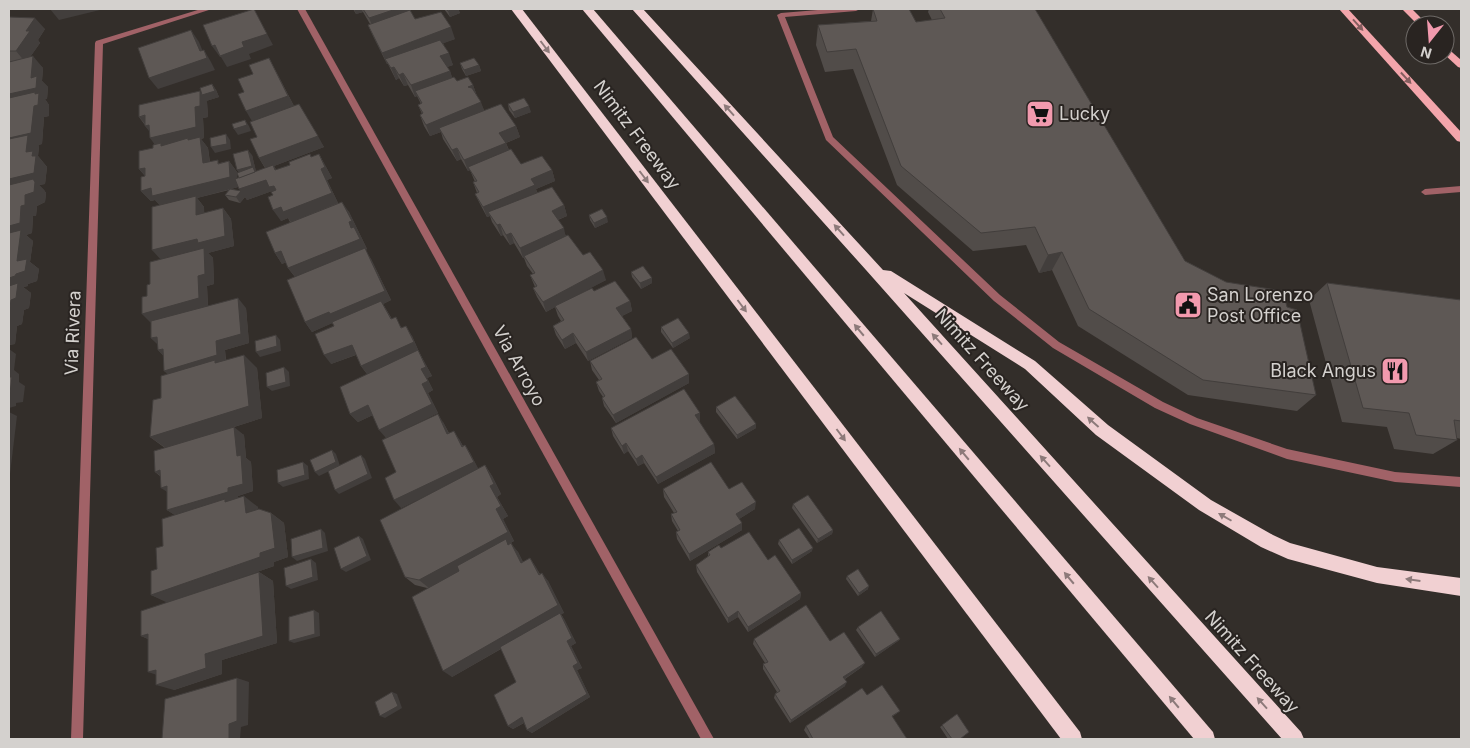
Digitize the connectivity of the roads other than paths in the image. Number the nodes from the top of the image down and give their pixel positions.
1 (208, 9) edge
2 (301, 9) edge
3 (516, 9) edge
4 (587, 9) edge
5 (637, 9) edge
6 (856, 9) edge
7 (1343, 9) edge
8 (1461, 138) edge
9 (1461, 189) edge
10 (1425, 192) dead end
11 (871, 266) junction
12 (1461, 482) edge
13 (1461, 587) edge
14 (77, 739) edge
15 (708, 739) edge
16 (1073, 739) edge
17 (1206, 739) edge
18 (1294, 739) edge

1 - 14 street, Via Rivera
2 - 15 street, Via Arroyo
3 -> 16 highway, Nimitz Freeway
17 -> 4 highway
11 -> 5 highway, Nimitz Freeway
6 - 12 street
7 -> 8 main road
9 - 10 street
13 -> 11 highway
18 -> 11 highway, Nimitz Freeway

